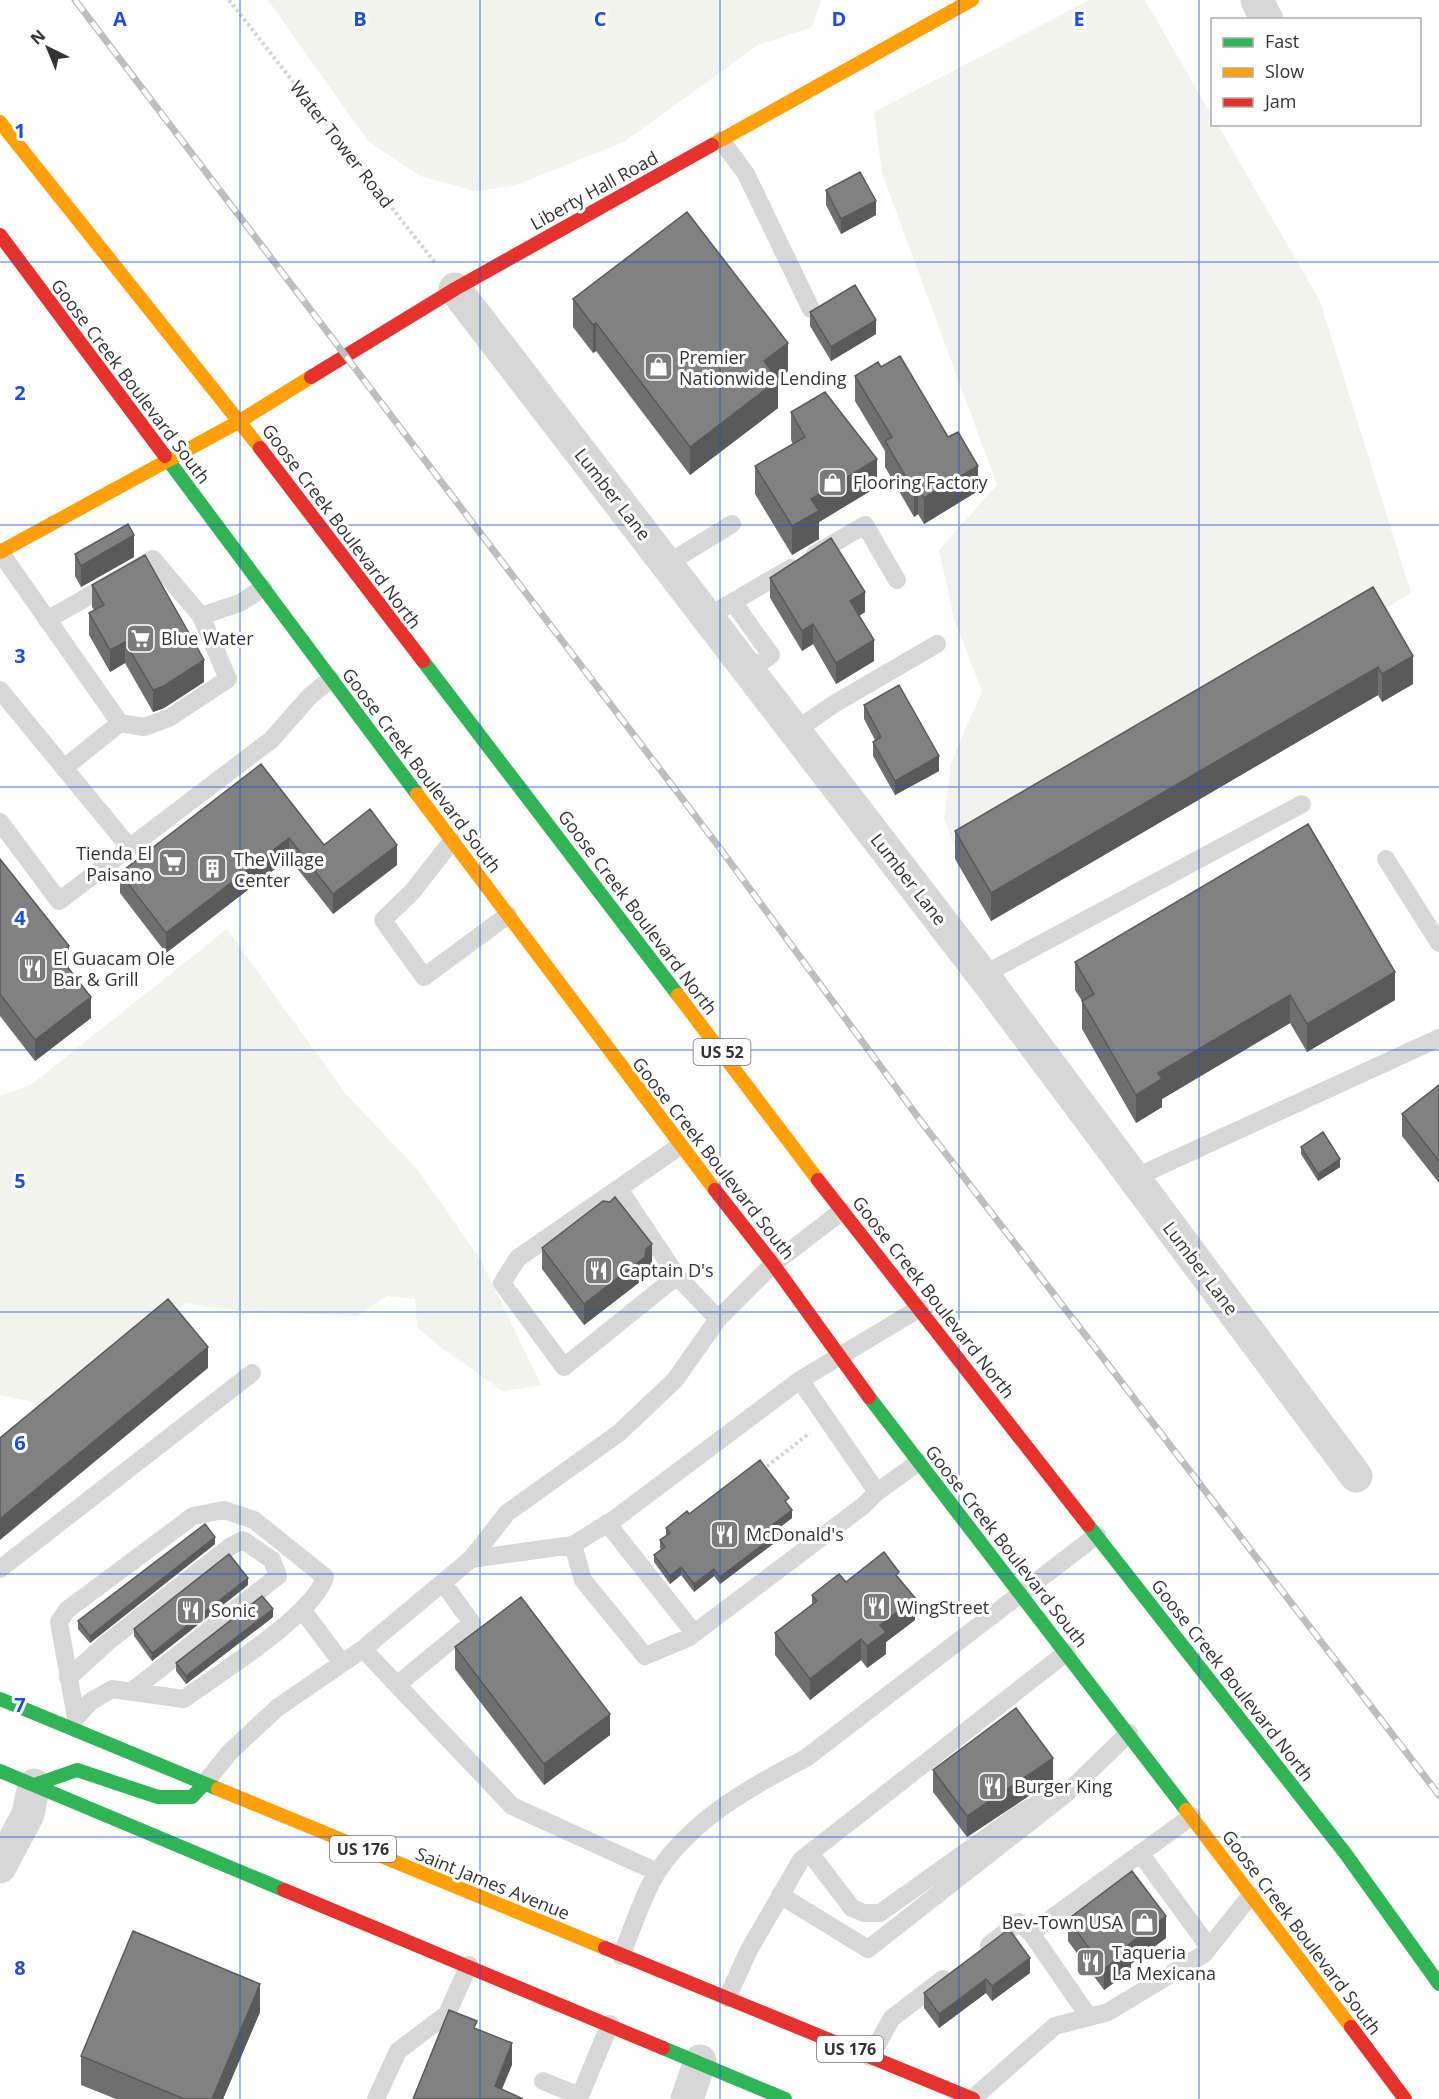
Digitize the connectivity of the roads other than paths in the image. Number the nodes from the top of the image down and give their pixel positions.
1 (972, 0) edge
2 (1257, 0) edge
3 (1266, 18) edge
4 (0, 122) edge
5 (721, 140) junction
6 (0, 235) edge
7 (455, 289) junction
8 (811, 309) edge
9 (240, 421) junction
10 (169, 461) junction
11 (732, 524) dead end
12 (0, 552) edge
13 (667, 564) junction
14 (897, 580) dead end
15 (263, 588) junction
16 (720, 610) junction
17 (201, 616) junction
18 (48, 620) junction
19 (937, 644) dead end
20 (331, 679) junction
21 (0, 690) edge
22 (120, 723) junction
23 (795, 731) junction
24 (64, 768) junction
25 (1302, 804) dead end
26 (0, 822) edge
27 (452, 841) junction
28 (130, 848) junction
29 (1386, 859) dead end
30 (508, 915) junction
31 (1439, 943) edge
32 (983, 975) junction
33 (1439, 1038) edge
34 (680, 1146) junction
35 (1134, 1178) junction
36 (619, 1189) junction
37 (842, 1211) junction
38 (773, 1264) junction
39 (677, 1276) junction
40 (920, 1308) junction
41 (718, 1319) junction
42 (838, 1357) junction
43 (252, 1373) dead end
44 (800, 1380) junction
45 (920, 1462) junction
46 (1356, 1476) dead end
47 (877, 1492) junction
48 (607, 1523) junction
49 (1097, 1535) junction
50 (573, 1545) junction
51 (471, 1559) junction
52 (0, 1569) edge
53 (443, 1583) junction
54 (1023, 1594) junction
55 (303, 1611) junction
56 (694, 1633) junction
57 (363, 1649) junction
58 (1067, 1652) junction
59 (342, 1663) junction
60 (68, 1678) junction
61 (397, 1685) junction
62 (132, 1691) junction
63 (0, 1699) edge
64 (74, 1724) junction
65 (1128, 1733) junction
66 (0, 1771) edge
67 (204, 1784) junction
68 (1076, 1784) junction
69 (34, 1785) junction
70 (1192, 1816) junction
71 (810, 1853) junction
72 (1140, 1853) junction
73 (0, 1867) edge
74 (657, 1872) junction
75 (780, 1895) junction
76 (1251, 1895) junction
77 (1031, 1933) junction
78 (1209, 1947) junction
79 (621, 1956) junction
80 (974, 1956) edge
81 (468, 1965) junction
82 (956, 1970) edge
83 (1439, 1984) edge
84 (727, 1998) junction
85 (1089, 2017) junction
86 (610, 2024) junction
87 (1350, 2025) junction
88 (870, 2057) junction
89 (700, 2061) junction
90 (543, 2081) dead end
91 (1379, 2088) dead end
92 (584, 2097) edge
93 (376, 2099) edge
94 (687, 2099) edge
95 (786, 2099) edge
96 (972, 2099) edge
97 (1406, 2099) edge

1 - 5 main road, Liberty Hall Road
2 - 3 street
4 - 9 main road, Goose Creek Boulevard North / US 52
5 - 7 main road, Liberty Hall Road
5 - 8 lane
6 - 10 main road, Goose Creek Boulevard South
7 - 9 main road, Liberty Hall Road
7 - 13 street, Lumber Lane
9 - 10 main road, Liberty Hall Road
9 - 37 main road, Goose Creek Boulevard North / US 52
10 - 12 main road, Liberty Hall Road
10 - 15 main road, Goose Creek Boulevard South
11 - 13 lane
12 - 18 lane
13 - 16 street, Lumber Lane
14 - 16 lane
15 - 17 lane
15 - 20 main road, Goose Creek Boulevard South
16 - 23 street, Lumber Lane
17 - 18 lane
17 - 22 lane
18 - 22 lane
19 - 23 lane
20 - 27 main road, Goose Creek Boulevard South
20 - 28 lane
21 - 24 lane
22 - 24 lane
23 - 32 street, Lumber Lane
24 - 28 lane
25 - 32 lane
26 - 28 lane
27 - 30 main road, Goose Creek Boulevard South
27 - 30 lane
29 - 31 lane
30 - 34 main road, Goose Creek Boulevard South
32 - 35 street, Lumber Lane
33 - 35 lane
34 - 36 lane
34 - 38 main road, Goose Creek Boulevard South
35 - 46 street, Lumber Lane
36 - 39 lane
36 - 39 lane
37 - 38 lane
37 - 40 main road, Goose Creek Boulevard North / US 52
38 - 41 lane
38 - 42 main road, Goose Creek Boulevard South
39 - 41 lane
40 - 42 lane
40 - 49 main road, Goose Creek Boulevard North / US 52
41 - 51 lane
42 - 44 lane
42 - 45 main road, Goose Creek Boulevard South
43 - 52 lane
44 - 47 lane
44 - 48 lane
45 - 47 lane
45 - 54 main road, Goose Creek Boulevard South
47 - 56 lane
48 - 50 lane
48 - 56 lane
49 - 54 lane
49 - 83 main road, Goose Creek Boulevard North / US 52
50 - 51 lane
50 - 56 lane
51 - 53 lane
53 - 57 lane
53 - 61 lane
54 - 58 main road, Goose Creek Boulevard South
54 - 74 lane
55 - 59 lane
55 - 60 lane
55 - 62 lane
57 - 59 lane
57 - 61 lane
58 - 65 main road, Goose Creek Boulevard South
58 - 71 lane
59 - 67 lane
60 - 62 lane
60 - 64 lane
61 - 74 lane
62 - 64 lane
63 - 64 main road, Saint James Avenue / US 176
64 - 67 main road, Saint James Avenue / US 176
65 - 68 lane
65 - 70 main road, Goose Creek Boulevard South
66 - 69 main road
67 - 69 main road
67 - 79 main road, Saint James Avenue / US 176
68 - 71 lane
68 - 75 lane
69 - 73 street
69 - 81 main road
70 - 72 lane
70 - 76 main road, Goose Creek Boulevard South
71 - 75 lane
72 - 77 lane
72 - 78 lane
74 - 79 lane
75 - 84 lane
76 - 78 lane
76 - 87 main road, Goose Creek Boulevard South
77 - 80 lane
77 - 85 lane
78 - 85 lane
79 - 84 main road, Saint James Avenue / US 176
81 - 86 main road
81 - 93 lane
82 - 88 lane
84 - 88 main road, Saint James Avenue / US 176
85 - 96 lane
86 - 89 main road
86 - 92 lane
87 - 91 main road
87 - 97 main road, Goose Creek Boulevard South
88 - 96 main road, Saint James Avenue / US 176
89 - 94 street
89 - 95 main road
90 - 92 lane

